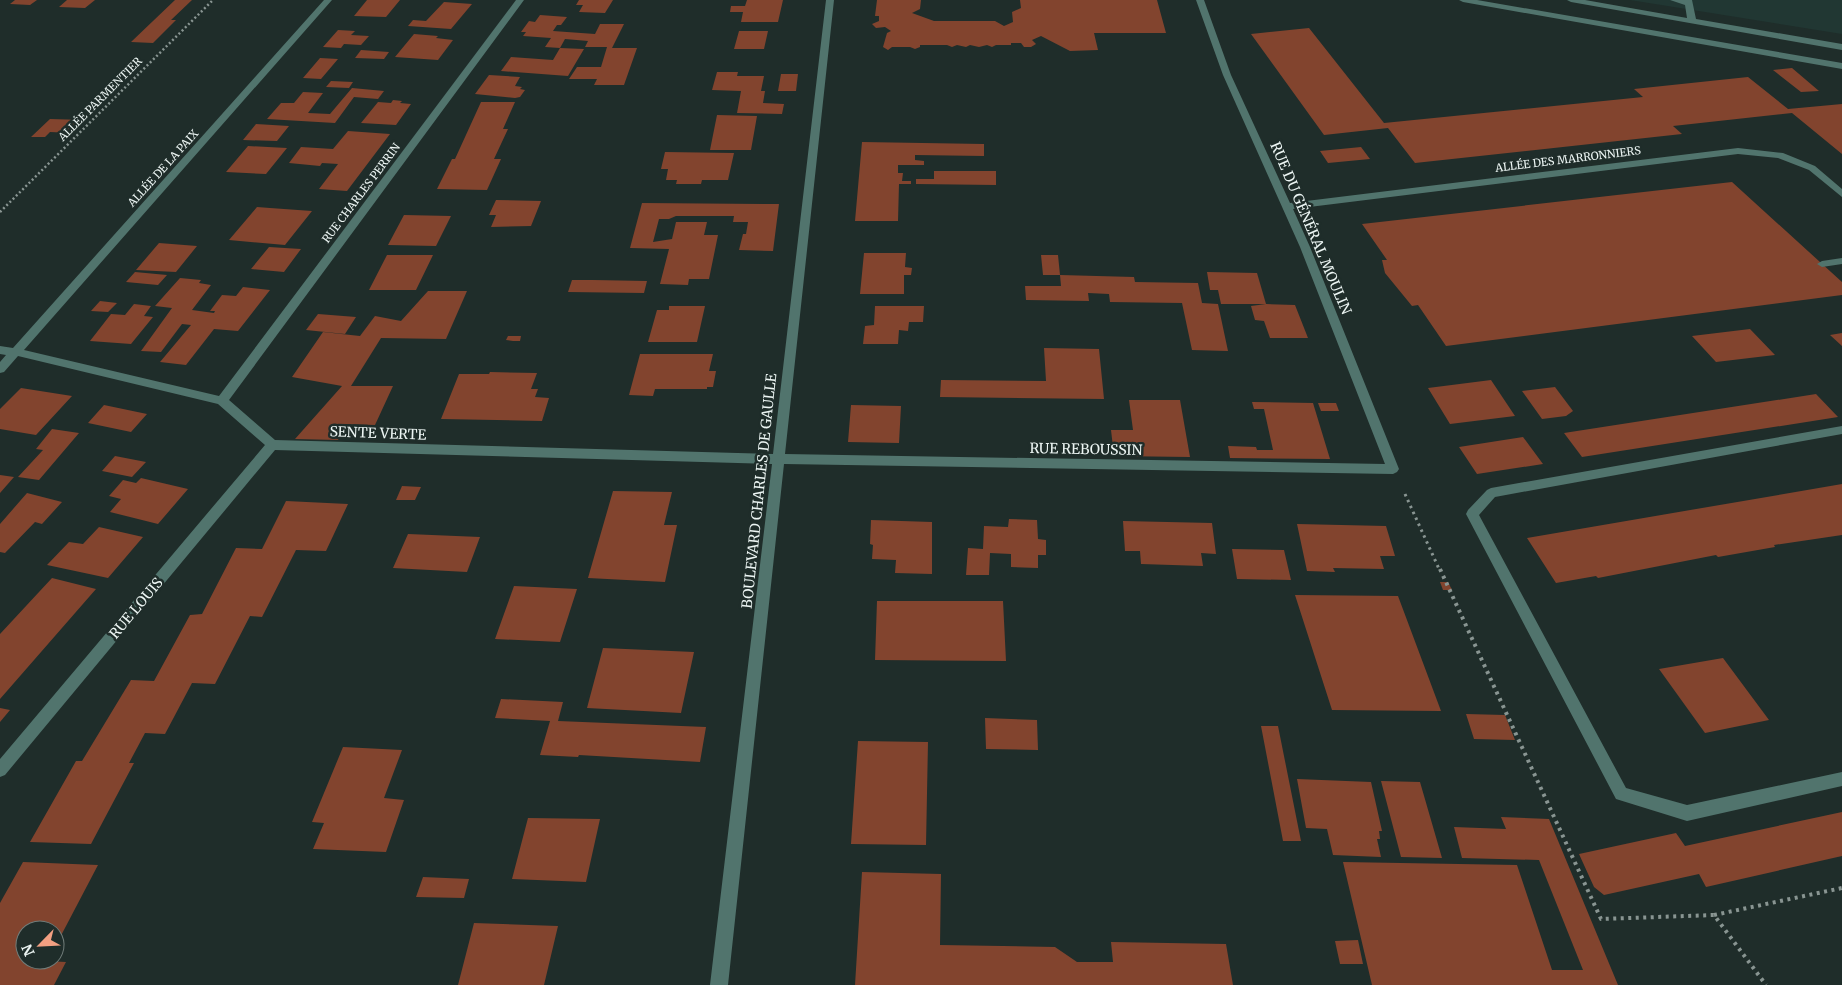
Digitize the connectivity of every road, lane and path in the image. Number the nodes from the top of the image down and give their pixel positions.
1 (212, 0) edge
2 (328, 0) edge
3 (520, 0) edge
4 (830, 0) edge
5 (1200, 0) edge
6 (1462, 0) edge
7 (1571, 0) edge
8 (1674, 0) edge
9 (1689, 1) edge
10 (1692, 21) junction
11 (1842, 48) edge
12 (1842, 66) edge
13 (1842, 194) edge
14 (1286, 207) junction
15 (0, 212) edge
16 (1842, 261) edge
17 (1822, 264) dead end
18 (0, 350) edge
19 (17, 352) junction
20 (0, 369) edge
21 (222, 402) junction
22 (1842, 430) edge
23 (272, 446) junction
24 (778, 460) junction
25 (1393, 469) junction
26 (0, 770) edge
27 (1842, 779) edge
28 (1842, 888) edge
29 (1714, 915) junction
30 (719, 985) edge
31 (1766, 985) edge

1 - 15 path, ALLÉE PARMENTIER
2 - 19 street, ALLÉE DE LA PAIX
3 - 21 street, RUE CHARLES PERRIN
4 - 24 street, BOULEVARD CHARLES DE GAULLE
5 - 14 street, RUE DU GÉNÉRAL MOULIN
6 - 12 street
7 - 10 street
8 - 9 street
9 - 10 street
10 - 11 street
13 - 14 street, ALLÉE DES MARRONNIERS
14 - 25 street, RUE DU GÉNÉRAL MOULIN
16 - 17 street
18 - 19 street
19 - 20 street, ALLÉE DE LA PAIX
19 - 21 street
21 - 23 street
22 - 27 street
23 - 24 street, SENTE VERTE
23 - 26 street, RUE LOUIS
24 - 25 street, RUE REBOUSSIN
24 - 30 street, BOULEVARD CHARLES DE GAULLE
25 - 29 path
28 - 29 path
29 - 31 path

